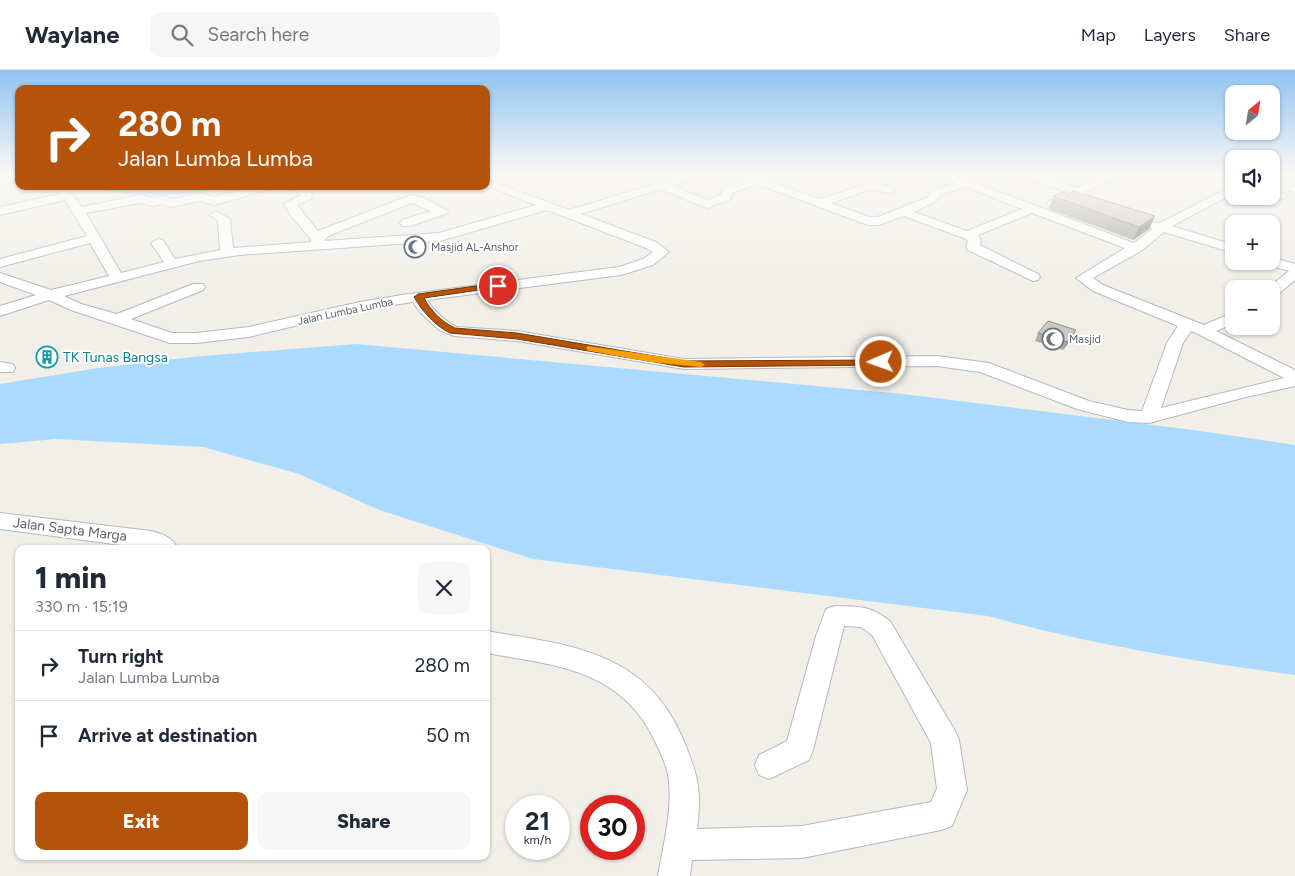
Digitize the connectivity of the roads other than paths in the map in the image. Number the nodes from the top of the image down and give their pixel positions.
1 (79, 211) edge
2 (294, 211) edge
3 (381, 211) edge
4 (441, 211) edge
5 (531, 211) edge
6 (559, 211) edge
7 (579, 211) edge
8 (841, 211) edge
9 (907, 211) edge
10 (1033, 211) edge
11 (1037, 211) edge
12 (1192, 211) edge
13 (904, 212) junction
14 (568, 214) junction
15 (216, 215) dead end
16 (1143, 221) edge
17 (406, 223) dead end
18 (1162, 227) junction
19 (970, 235) junction
20 (93, 238) junction
21 (317, 242) junction
22 (158, 243) dead end
23 (1225, 246) edge
24 (1136, 248) junction
25 (227, 253) junction
26 (0, 263) edge
27 (172, 264) junction
28 (1280, 264) edge
29 (1295, 268) edge
30 (1295, 273) edge
31 (0, 276) edge
32 (1033, 277) dead end
33 (117, 278) junction
34 (1280, 286) edge
35 (198, 288) dead end
36 (50, 296) junction
37 (418, 297) junction
38 (0, 311) edge
39 (118, 319) junction
40 (1225, 321) edge
41 (1187, 325) junction
42 (1204, 331) junction
43 (1295, 377) edge
44 (1295, 381) edge
45 (1150, 417) junction
46 (0, 521) edge
47 (162, 545) edge
48 (490, 643) edge
49 (769, 765) dead end
50 (678, 845) junction
51 (674, 876) edge

1 - 20 street
2 - 21 street
3 - 21 street
4 - 17 street
5 - 21 street
6 - 14 street
7 - 14 street
8 - 13 street
9 - 13 street
10 - 19 street
11 - 24 street
12 - 18 street
13 - 19 street
14 - 37 street, Jalan Lumba Lumba
15 - 25 street
16 - 18 street
18 - 23 street
18 - 24 street
19 - 32 street
20 - 26 street
20 - 33 street
21 - 25 street
22 - 27 street
24 - 41 street
25 - 27 street
27 - 33 street
28 - 29 street
30 - 34 street
31 - 36 street, Jalan Lumba Lumba
33 - 36 street
35 - 39 street
36 - 38 street
36 - 39 street, Jalan Lumba Lumba
37 - 39 street, Jalan Lumba Lumba
37 - 45 street
40 - 42 street
41 - 42 street
41 - 45 street
42 - 43 street
44 - 45 street
46 - 47 street, Jalan Sapta Marga
48 - 50 street
49 - 50 street
50 - 51 street

